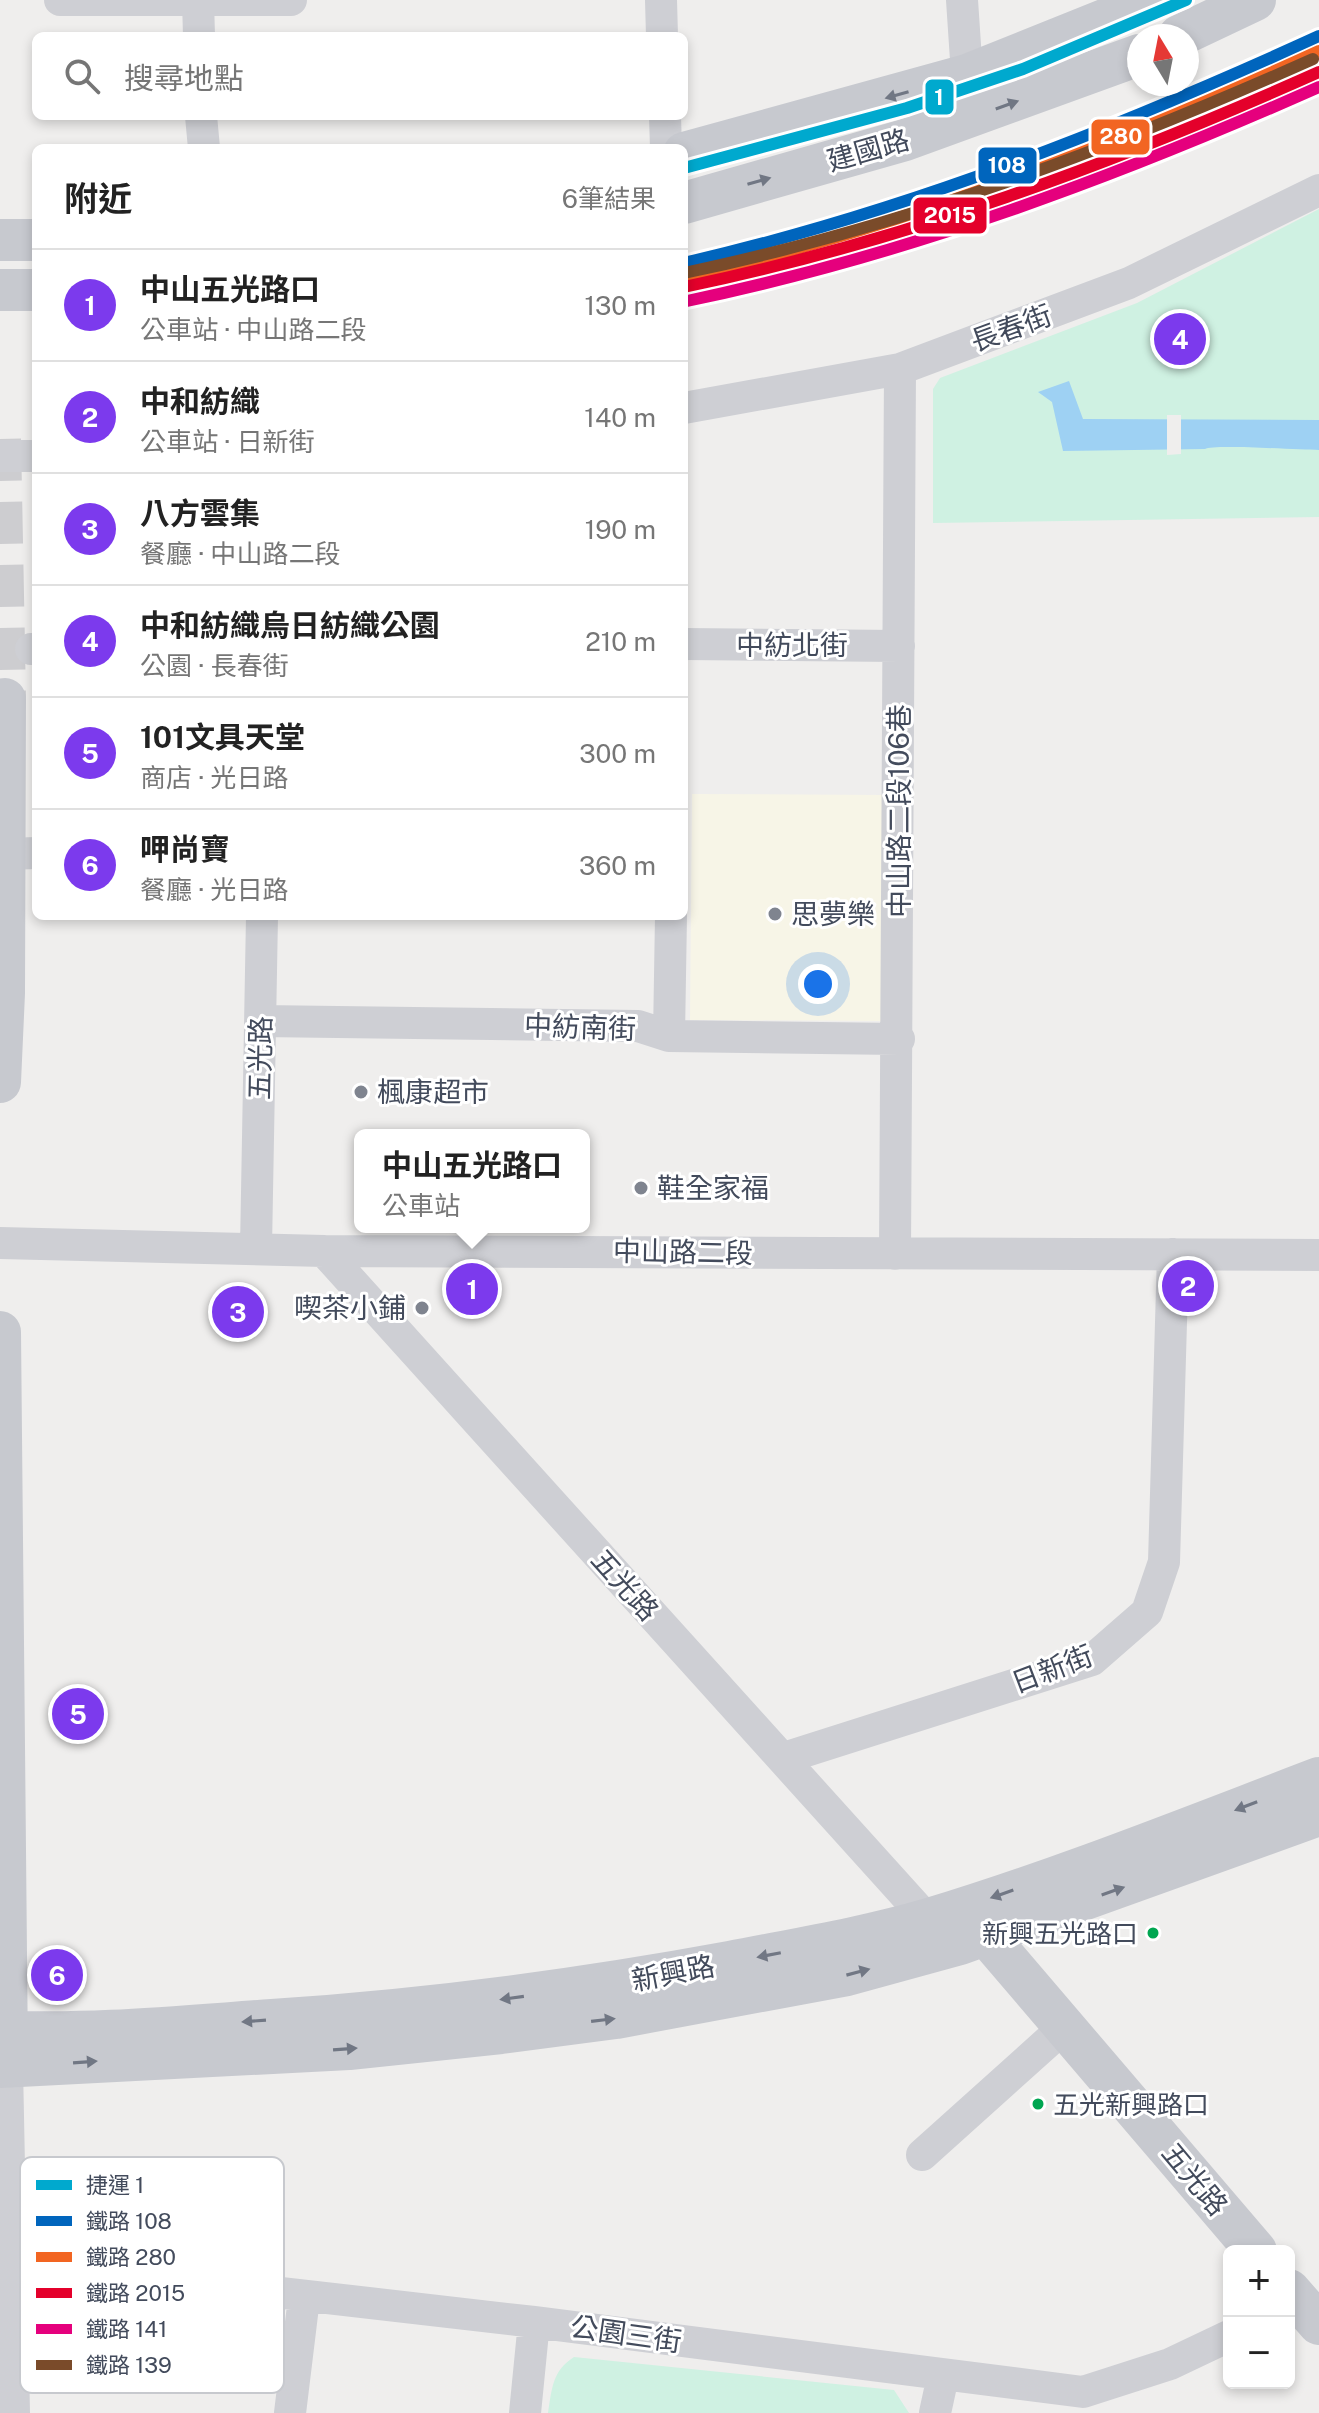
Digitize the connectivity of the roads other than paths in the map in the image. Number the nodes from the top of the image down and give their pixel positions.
1 (60, 0) edge
2 (291, 0) edge
3 (661, 0) edge
4 (962, 0) edge
5 (1154, 0) edge
6 (1255, 0) edge
7 (198, 1) edge
8 (1199, 27) edge
9 (199, 32) edge
10 (662, 32) edge
11 (1127, 59) edge
12 (967, 75) junction
13 (201, 120) edge
14 (665, 120) edge
15 (204, 144) edge
16 (666, 144) edge
17 (688, 152) edge
18 (1319, 190) edge
19 (688, 202) edge
20 (0, 240) edge
21 (32, 240) edge
22 (0, 290) edge
23 (32, 290) edge
24 (900, 369) junction
25 (688, 407) edge
26 (0, 456) edge
27 (32, 456) edge
28 (688, 644) edge
29 (899, 646) junction
30 (5, 699) dead end
31 (21, 854) edge
32 (262, 920) edge
33 (671, 920) edge
34 (261, 1021) junction
35 (669, 1036) junction
36 (899, 1039) junction
37 (0, 1082) edge
38 (0, 1243) edge
39 (256, 1248) junction
40 (324, 1251) junction
41 (895, 1254) junction
42 (1173, 1254) junction
43 (1319, 1255) edge
44 (0, 1332) edge
45 (784, 1758) junction
46 (1319, 1778) edge
47 (3, 1785) edge
48 (1319, 1815) edge
49 (927, 1919) junction
50 (973, 1940) junction
51 (1051, 2039) junction
52 (3, 2049) edge
53 (922, 2155) dead end
54 (1251, 2245) edge
55 (1223, 2246) edge
56 (13, 2262) junction
57 (20, 2263) edge
58 (284, 2296) edge
59 (304, 2298) junction
60 (1297, 2309) edge
61 (534, 2322) junction
62 (1223, 2339) edge
63 (1319, 2357) edge
64 (943, 2376) junction
65 (1085, 2403) edge
66 (14, 2413) edge
67 (290, 2413) edge
68 (525, 2413) edge
69 (935, 2413) edge

1 - 7 street
2 - 7 street
3 - 10 street
4 - 12 street
5 - 12 main road, 建國路
6 - 8 main road
7 - 9 street
19 -> 11 main road, 建國路
12 -> 17 main road, 建國路
13 - 15 street
14 - 16 street
18 - 24 street, 長春街
20 - 21 main road
22 - 23 main road
24 - 25 street, 長春街
24 - 29 street, 中山路二段106巷
26 - 27 street
28 - 29 street, 中紡北街
29 - 36 street, 中山路二段106巷
30 - 31 main road
31 - 37 main road
32 - 34 street, 五光路
33 - 35 street
34 - 35 street, 中紡南街
34 - 39 street, 五光路
35 - 36 street, 中紡南街
36 - 41 street, 中山路二段106巷
38 - 39 street, 中山路二段
39 - 40 street, 中山路二段
40 - 41 street, 中山路二段
40 - 45 street, 五光路
41 - 42 street, 中山路二段
42 - 43 street, 中山路二段
42 - 45 street, 日新街
44 - 47 main road
45 - 49 street, 五光路
46 -> 49 main road, 新興路
47 - 52 main road
50 -> 48 main road, 新興路
49 - 50 main road
49 -> 52 main road, 新興路
50 - 51 main road, 五光路
52 -> 50 main road, 新興路
50 - 54 main road, 五光路
51 - 53 street
51 - 55 main road, 五光路
52 - 56 street
56 - 57 street, 公園三街
56 - 66 street
58 - 59 street, 公園三街
59 - 61 street, 公園三街
59 - 67 street
60 - 63 main road
61 - 64 street, 公園三街
61 - 68 street
62 - 65 street, 公園三街
64 - 65 street, 公園三街
64 - 69 street

